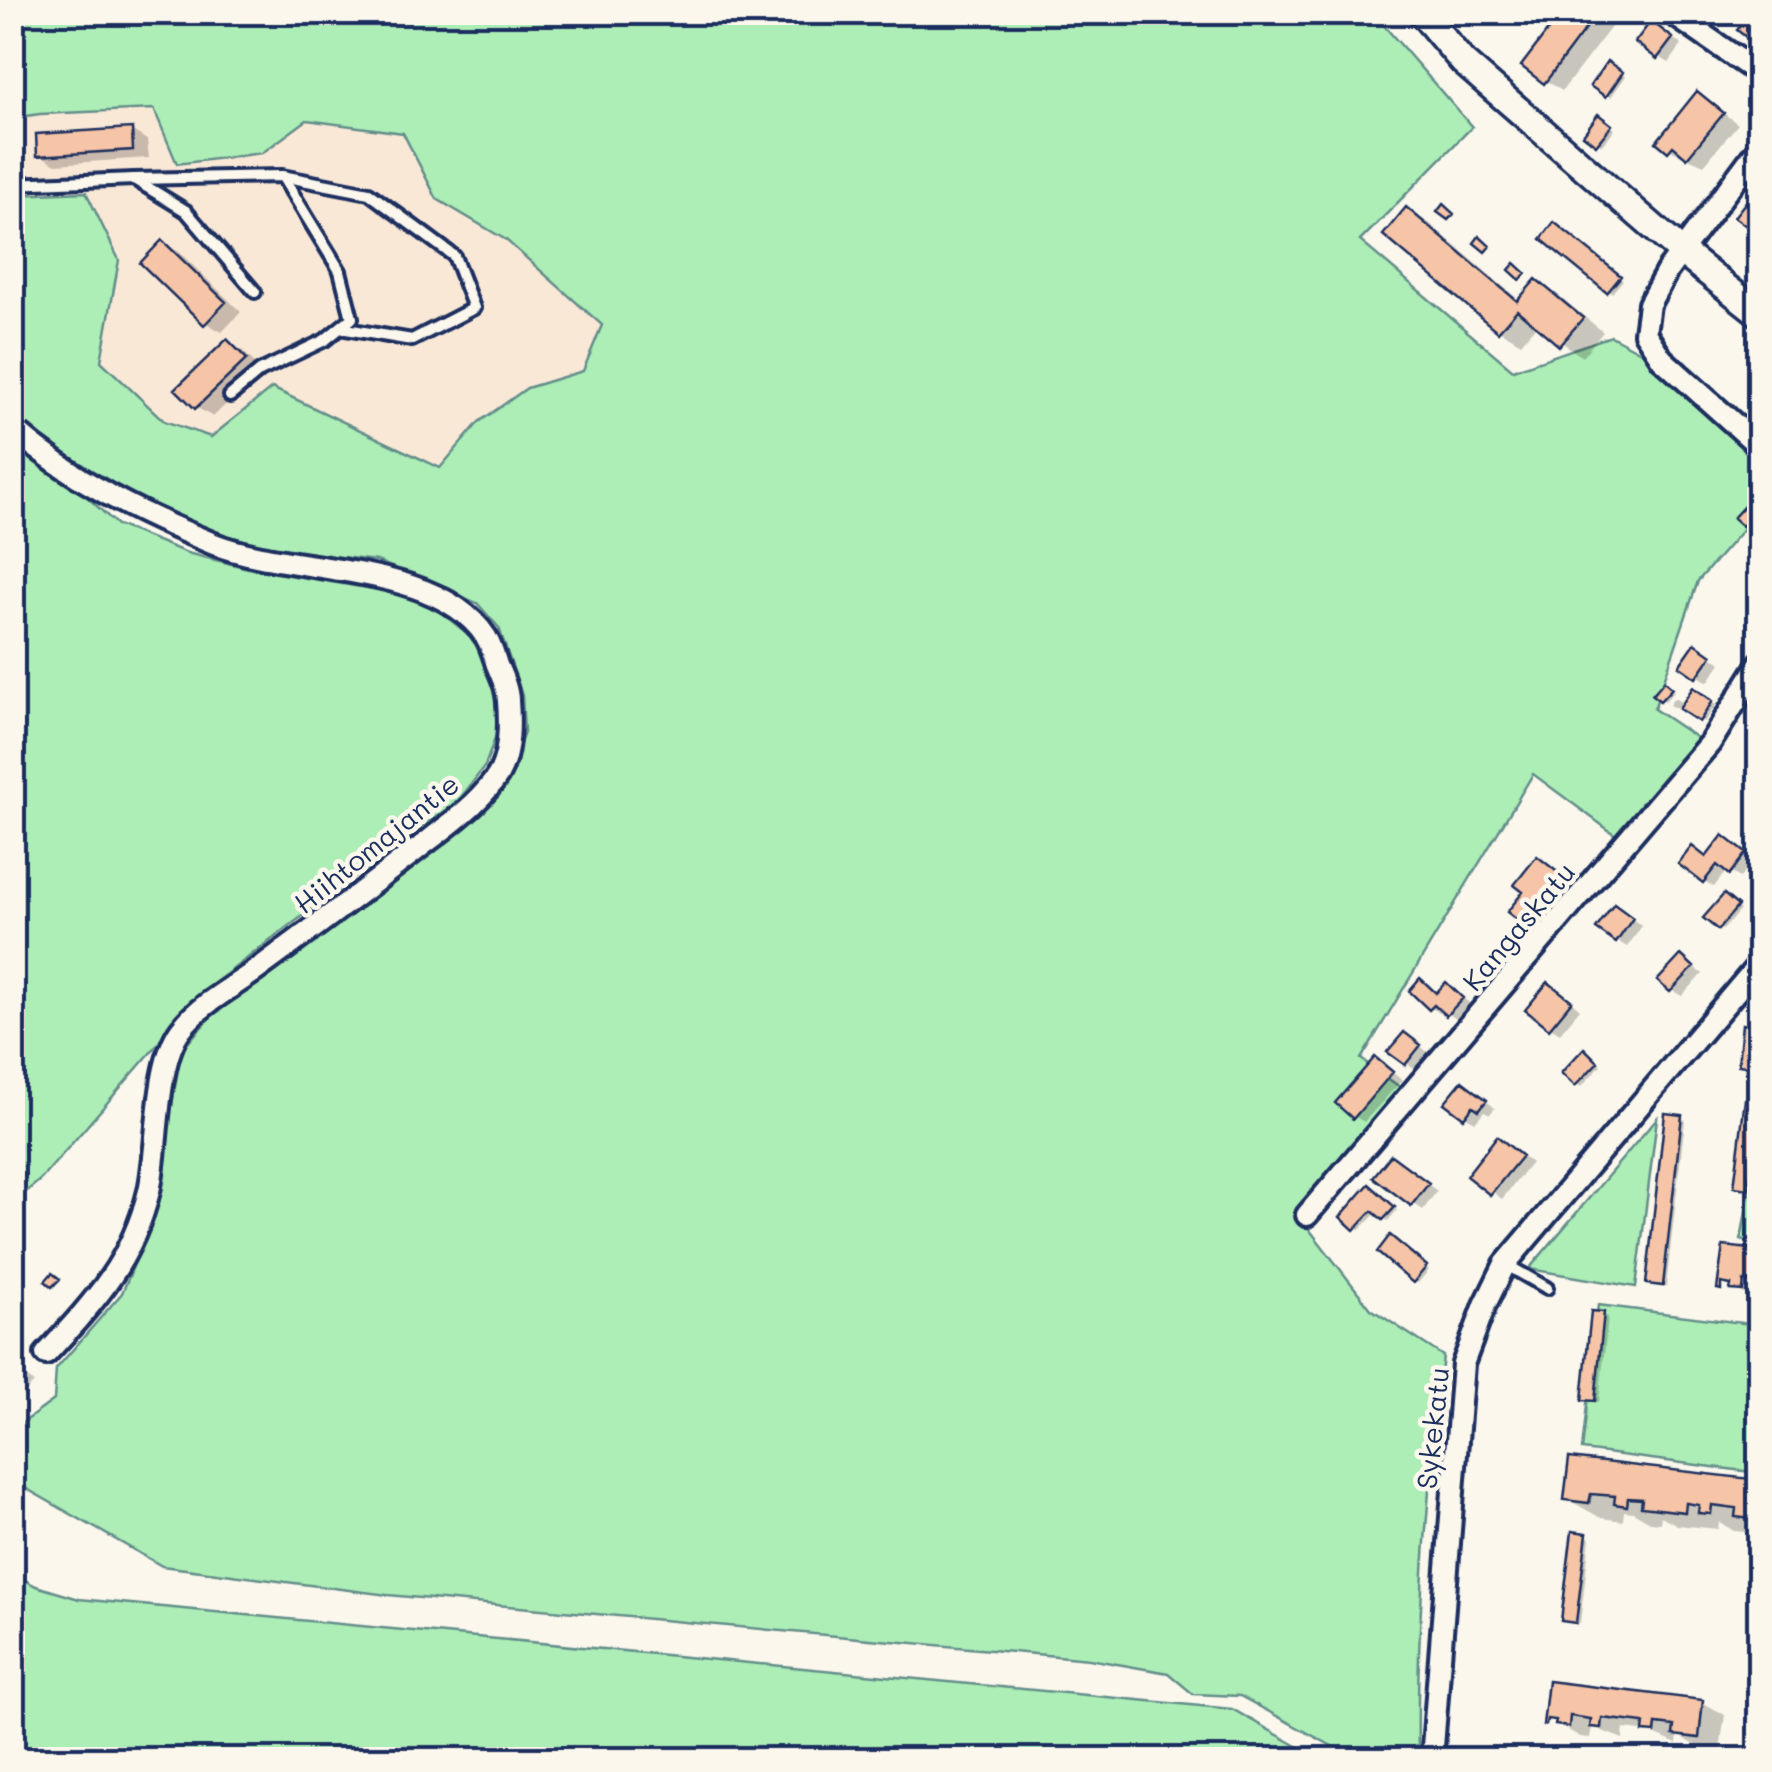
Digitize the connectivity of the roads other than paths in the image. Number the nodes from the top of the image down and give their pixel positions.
1 (1421, 12) edge
2 (1670, 12) edge
3 (1760, 74) edge
4 (1760, 146) edge
5 (282, 176) junction
6 (134, 179) junction
7 (12, 184) edge
8 (1683, 253) junction
9 (255, 292) dead end
10 (1760, 314) edge
11 (340, 328) junction
12 (230, 396) dead end
13 (12, 428) edge
14 (1760, 447) edge
15 (1760, 663) edge
16 (1760, 962) edge
17 (1307, 1215) dead end
18 (1505, 1264) junction
19 (1548, 1288) dead end
20 (46, 1354) dead end
21 (1432, 1760) edge

1 - 8 street
2 - 3 street
4 - 8 street
5 - 6 lane
5 - 11 lane
5 - 11 lane
6 - 7 lane
6 - 9 lane
8 - 10 street
8 - 14 street
11 - 12 lane
13 - 20 street, Hiihtomajantie
15 - 17 street, Kangaskatu
16 - 18 street, Sykekatu
18 - 19 lane
18 - 21 street, Sykekatu

